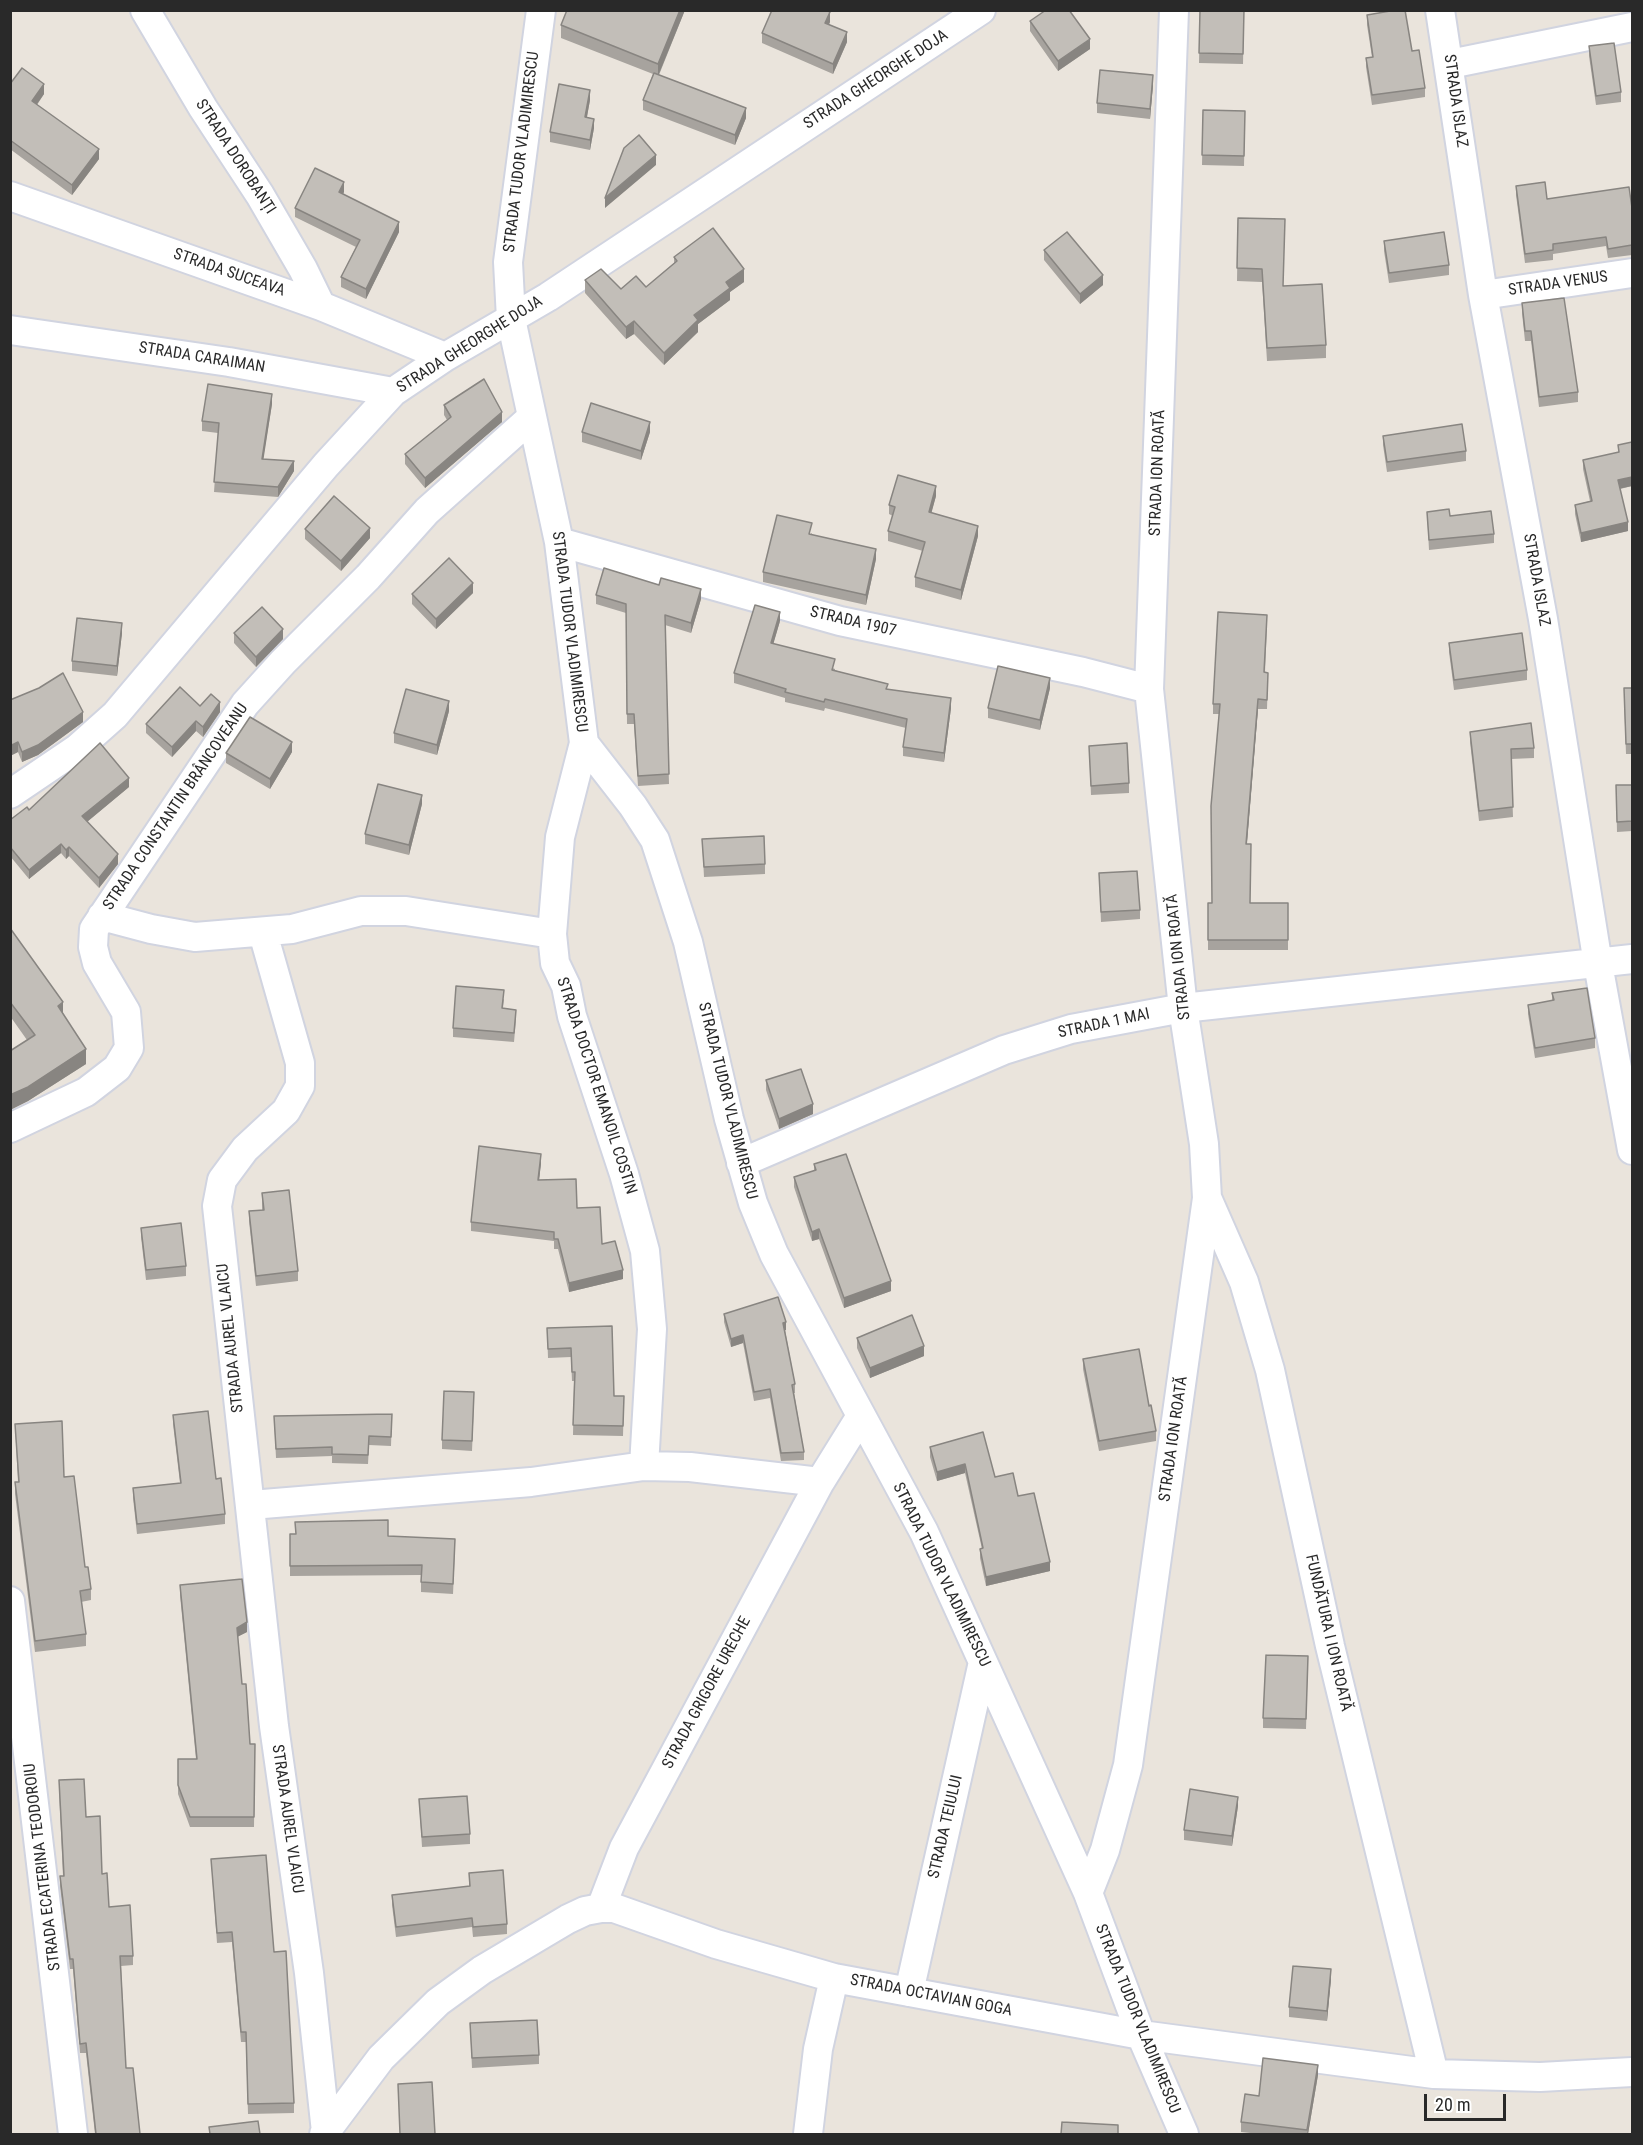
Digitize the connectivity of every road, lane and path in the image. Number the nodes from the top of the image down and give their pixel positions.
1 (145, 10) edge
2 (541, 10) edge
3 (981, 10) edge
4 (1174, 10) edge
5 (1440, 10) edge
6 (1632, 27) edge
7 (1450, 64) junction
8 (10, 196) edge
9 (1632, 273) edge
10 (1483, 295) junction
11 (321, 306) junction
12 (511, 319) junction
13 (10, 330) edge
14 (445, 357) junction
15 (393, 392) junction
16 (531, 418) junction
17 (559, 542) junction
18 (1149, 689) junction
19 (584, 743) junction
20 (10, 794) edge
21 (102, 916) junction
22 (263, 933) junction
23 (552, 934) junction
24 (1632, 959) edge
25 (1598, 964) junction
26 (1183, 1008) junction
27 (10, 1128) edge
28 (1632, 1150) edge
29 (741, 1163) junction
30 (1207, 1198) junction
31 (861, 1416) junction
32 (644, 1466) junction
33 (820, 1482) junction
34 (251, 1505) junction
35 (10, 1601) edge
36 (983, 1662) junction
37 (1088, 1893) junction
38 (601, 1908) junction
39 (834, 1978) junction
40 (909, 1992) junction
41 (1141, 2035) junction
42 (1632, 2072) edge
43 (1434, 2074) junction
44 (325, 2133) edge
45 (73, 2134) edge
46 (808, 2134) edge
47 (1184, 2134) edge

1 - 11 street, STRADA DOROBANȚI
2 - 12 street, STRADA TUDOR VLADIMIRESCU
3 - 12 street, STRADA GHEORGHE DOJA
4 - 18 street, STRADA ION ROATĂ
5 - 7 street, STRADA ISLAZ
6 - 7 street
7 - 10 street, STRADA ISLAZ
8 - 11 street, STRADA SUCEAVA
9 - 10 street, STRADA VENUS
10 - 25 street, STRADA ISLAZ
11 - 14 street, STRADA SUCEAVA
12 - 14 street, STRADA GHEORGHE DOJA
12 - 16 street, STRADA TUDOR VLADIMIRESCU
13 - 15 street, STRADA CARAIMAN
14 - 15 street, STRADA GHEORGHE DOJA
15 - 20 street, STRADA GHEORGHE DOJA
16 - 17 street, STRADA TUDOR VLADIMIRESCU
16 - 21 street, STRADA CONSTANTIN BRÂNCOVEANU
17 - 18 street, STRADA 1907
17 - 19 street, STRADA TUDOR VLADIMIRESCU
18 - 26 street, STRADA ION ROATĂ
19 - 23 street, STRADA DOCTOR EMANOIL COSTIN
19 - 29 street, STRADA TUDOR VLADIMIRESCU
21 - 22 street
21 - 27 street, STRADA CONSTANTIN BRÂNCOVEANU
22 - 23 street
22 - 34 street, STRADA AUREL VLAICU
23 - 32 street, STRADA DOCTOR EMANOIL COSTIN
24 - 25 street, STRADA 1 MAI
25 - 26 street, STRADA 1 MAI
25 - 28 street, STRADA ISLAZ
26 - 29 street, STRADA 1 MAI
26 - 30 street, STRADA ION ROATĂ
29 - 31 street, STRADA TUDOR VLADIMIRESCU
30 - 37 street, STRADA ION ROATĂ
30 - 43 street, FUNDĂTURA I ION ROATĂ
31 - 33 street, STRADA GRIGORE URECHE
31 - 36 street, STRADA TUDOR VLADIMIRESCU
32 - 33 street
32 - 34 street
33 - 38 street, STRADA GRIGORE URECHE
34 - 44 street, STRADA AUREL VLAICU
35 - 45 street, STRADA ECATERINA TEODOROIU
36 - 37 street, STRADA TUDOR VLADIMIRESCU
36 - 40 street, STRADA TEIULUI
37 - 41 street, STRADA TUDOR VLADIMIRESCU
38 - 39 street, STRADA OCTAVIAN GOGA
38 - 44 street, STRADA OCTAVIAN GOGA
39 - 40 street, STRADA OCTAVIAN GOGA
39 - 46 street
40 - 41 street, STRADA OCTAVIAN GOGA
41 - 43 street, STRADA OCTAVIAN GOGA
41 - 47 street, STRADA TUDOR VLADIMIRESCU
42 - 43 street, STRADA OCTAVIAN GOGA

